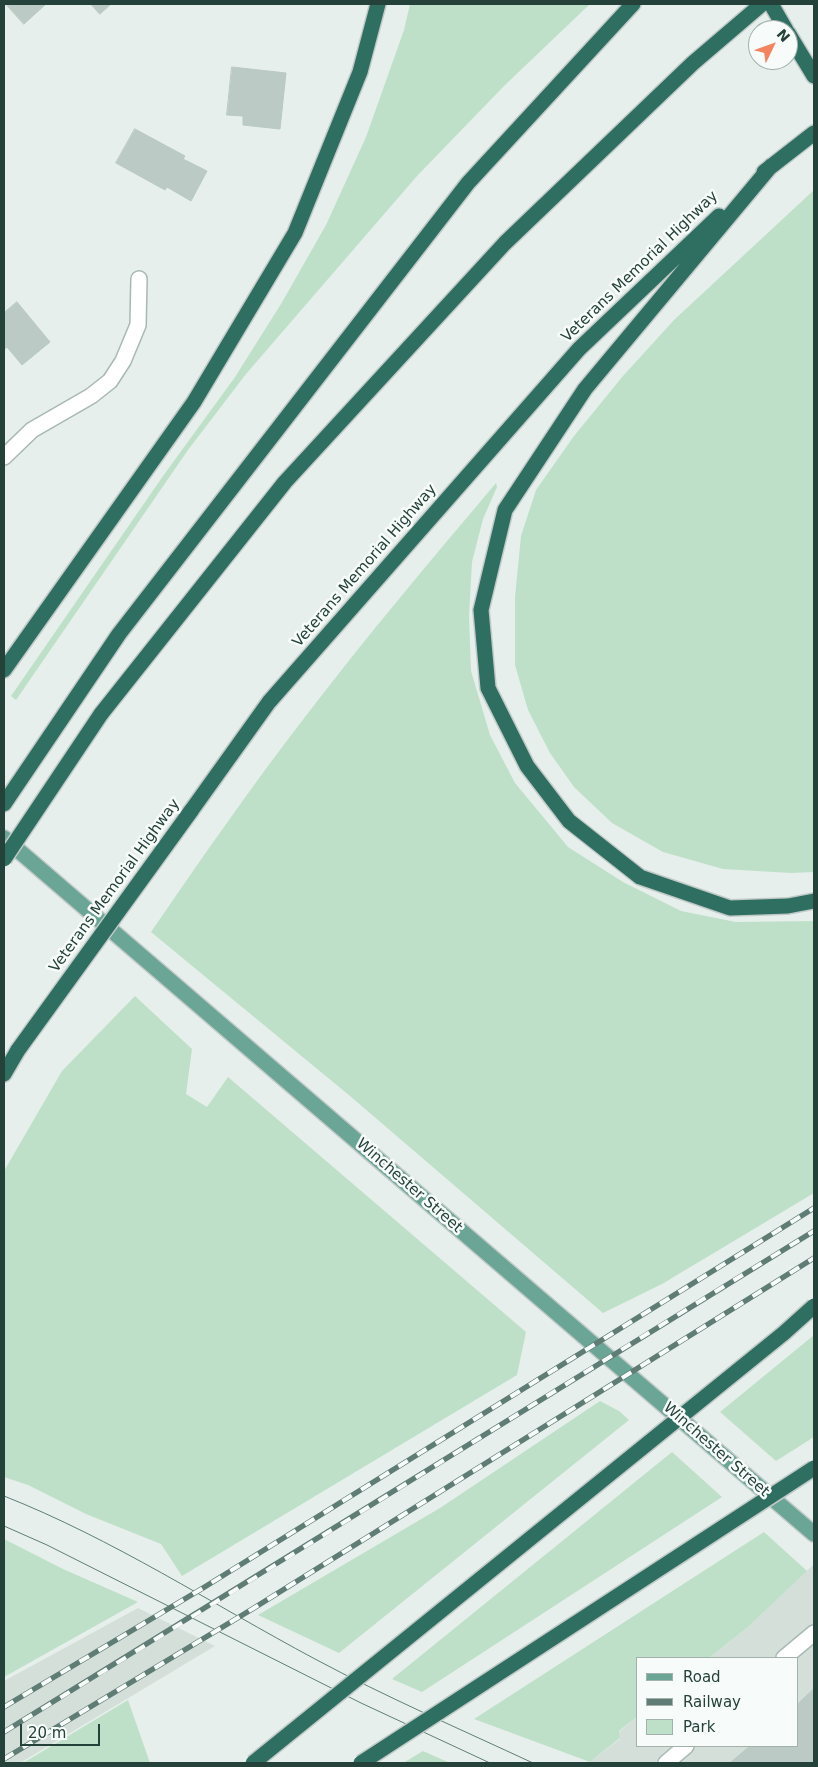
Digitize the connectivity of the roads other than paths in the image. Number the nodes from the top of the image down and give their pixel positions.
1 (378, 4) edge
2 (633, 4) edge
3 (762, 4) edge
4 (771, 4) edge
5 (780, 20) edge
6 (798, 49) edge
7 (814, 76) edge
8 (814, 133) edge
9 (771, 166) junction
10 (139, 279) dead end
11 (4, 456) edge
12 (7, 665) edge
13 (4, 804) edge
14 (4, 838) edge
15 (4, 860) edge
16 (814, 902) edge
17 (4, 1074) edge
18 (814, 1306) edge
19 (814, 1468) edge
20 (814, 1534) edge
21 (814, 1633) edge
22 (785, 1657) edge
23 (685, 1747) edge
24 (253, 1763) edge
25 (361, 1763) edge
26 (666, 1763) edge

1 - 12 highway
2 - 13 highway
3 - 15 highway, bridge
4 - 5 highway
6 - 7 highway
8 - 9 highway, Veterans Memorial Highway
9 - 16 highway
9 - 17 highway, Veterans Memorial Highway, bridge
10 - 11 street
14 - 20 main road, Winchester Street
18 - 24 highway, bridge
19 - 25 highway, bridge
21 - 22 street
23 - 26 street

